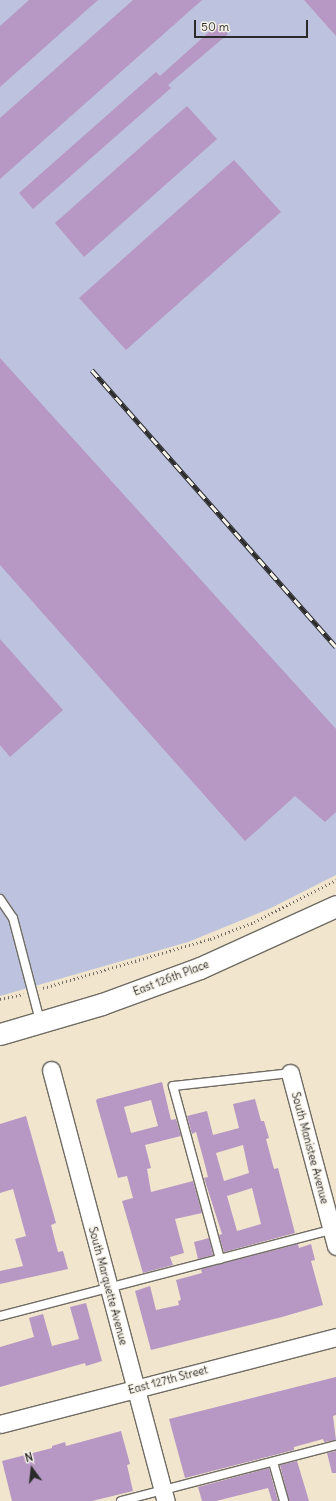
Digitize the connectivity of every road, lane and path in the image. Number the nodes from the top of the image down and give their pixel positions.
1 (336, 880) edge
2 (0, 899) edge
3 (336, 906) edge
4 (32, 991) junction
5 (0, 1000) edge
6 (41, 1023) junction
7 (0, 1034) edge
8 (51, 1070) dead end
9 (290, 1073) joint
10 (334, 1229) edge
11 (336, 1246) edge
12 (220, 1258) junction
13 (109, 1287) junction
14 (0, 1316) edge
15 (336, 1337) edge
16 (136, 1389) junction
17 (0, 1424) edge
18 (336, 1445) edge
19 (273, 1462) junction
20 (164, 1496) edge
21 (121, 1501) edge
22 (284, 1501) edge

1 - 4 path
2 - 4 lane
3 - 6 street, East 126th Place
4 - 5 path
4 - 6 lane
6 - 7 street, East 126th Place
8 - 13 street, South Marquette Avenue
9 - 10 street, South Manistee Avenue
9 - 12 lane
10 - 11 street, South Manistee Avenue
10 - 12 lane
12 - 13 lane
13 - 14 lane
13 - 16 street, South Marquette Avenue
15 - 16 street, East 127th Street
16 - 17 street, East 127th Street
16 - 20 street, South Marquette Avenue
18 - 19 lane
19 - 20 lane
19 - 22 lane
20 - 21 lane

